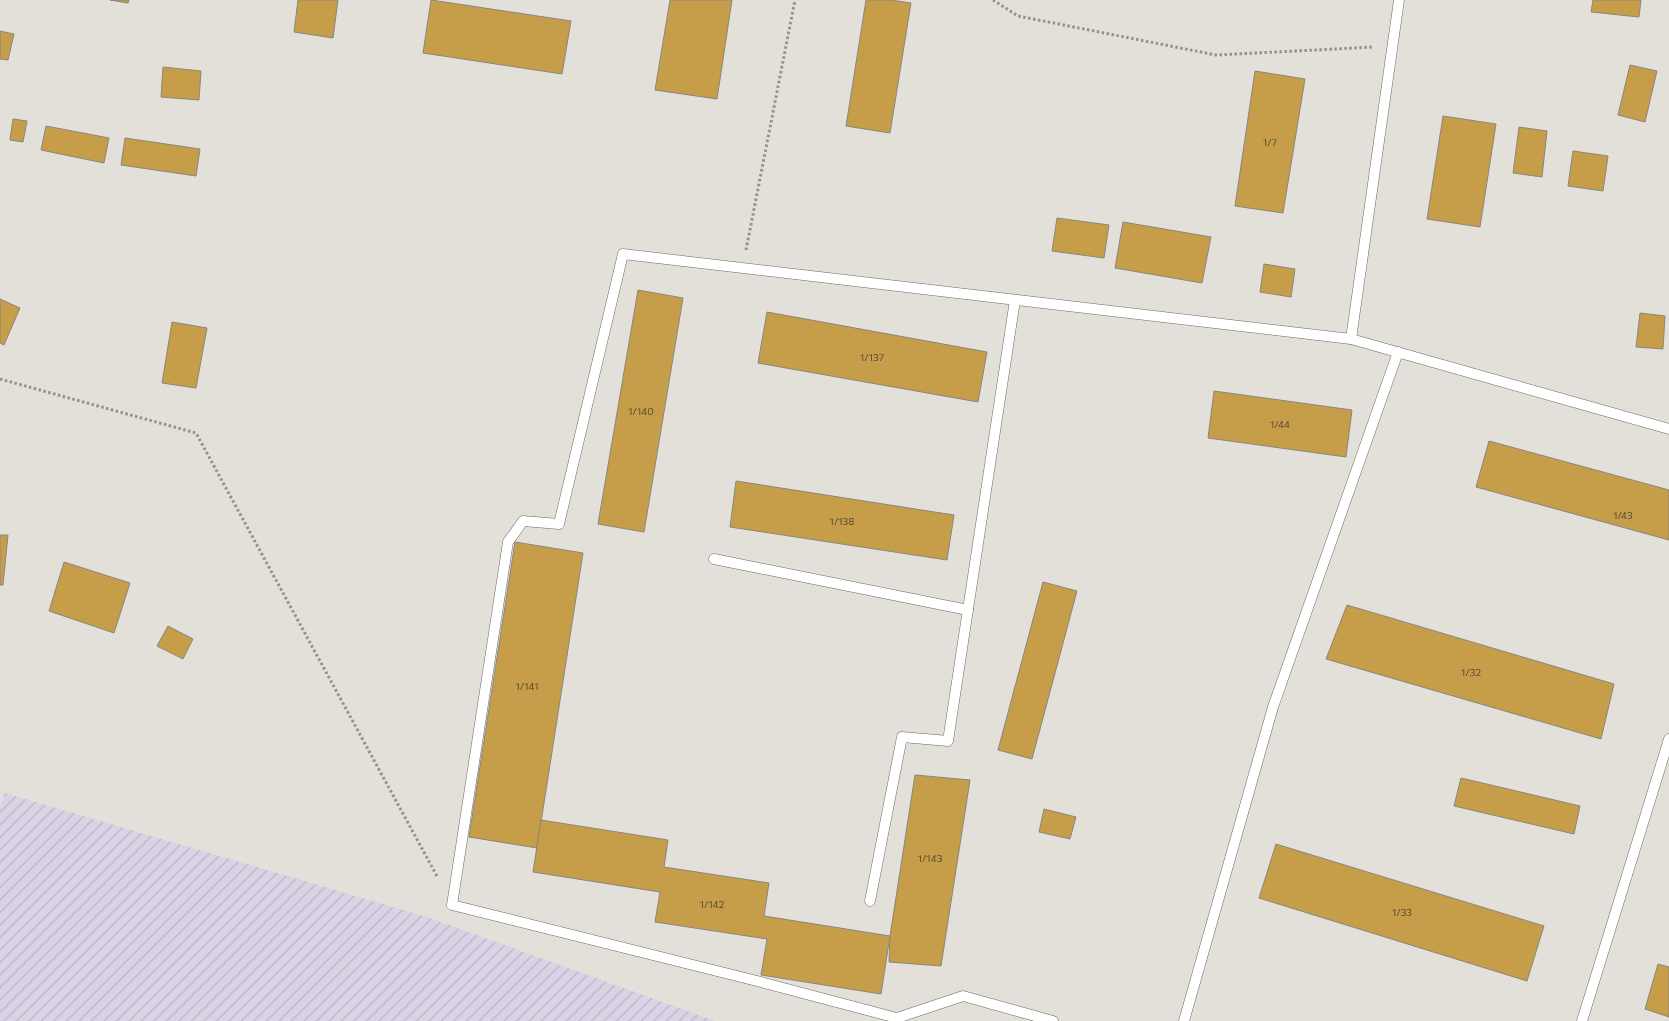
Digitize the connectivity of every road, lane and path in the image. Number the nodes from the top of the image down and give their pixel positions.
1 (795, 0) edge
2 (993, 0) edge
3 (1398, 0) edge
4 (1392, 46) junction
5 (743, 268) junction
6 (1015, 300) junction
7 (1351, 339) junction
8 (1398, 352) junction
9 (0, 379) edge
10 (1669, 429) edge
11 (714, 559) dead end
12 (968, 610) junction
13 (1669, 739) edge
14 (870, 901) dead end
15 (452, 905) junction
16 (1053, 1021) edge
17 (1184, 1021) edge
18 (1582, 1021) edge

1 - 5 path
2 - 4 path
3 - 4 lane
4 - 7 lane
5 - 6 lane
5 - 15 lane
6 - 7 lane
6 - 12 lane
7 - 8 lane
8 - 10 lane
8 - 17 lane
9 - 15 path
11 - 12 lane
12 - 14 lane
13 - 18 lane
15 - 16 lane

